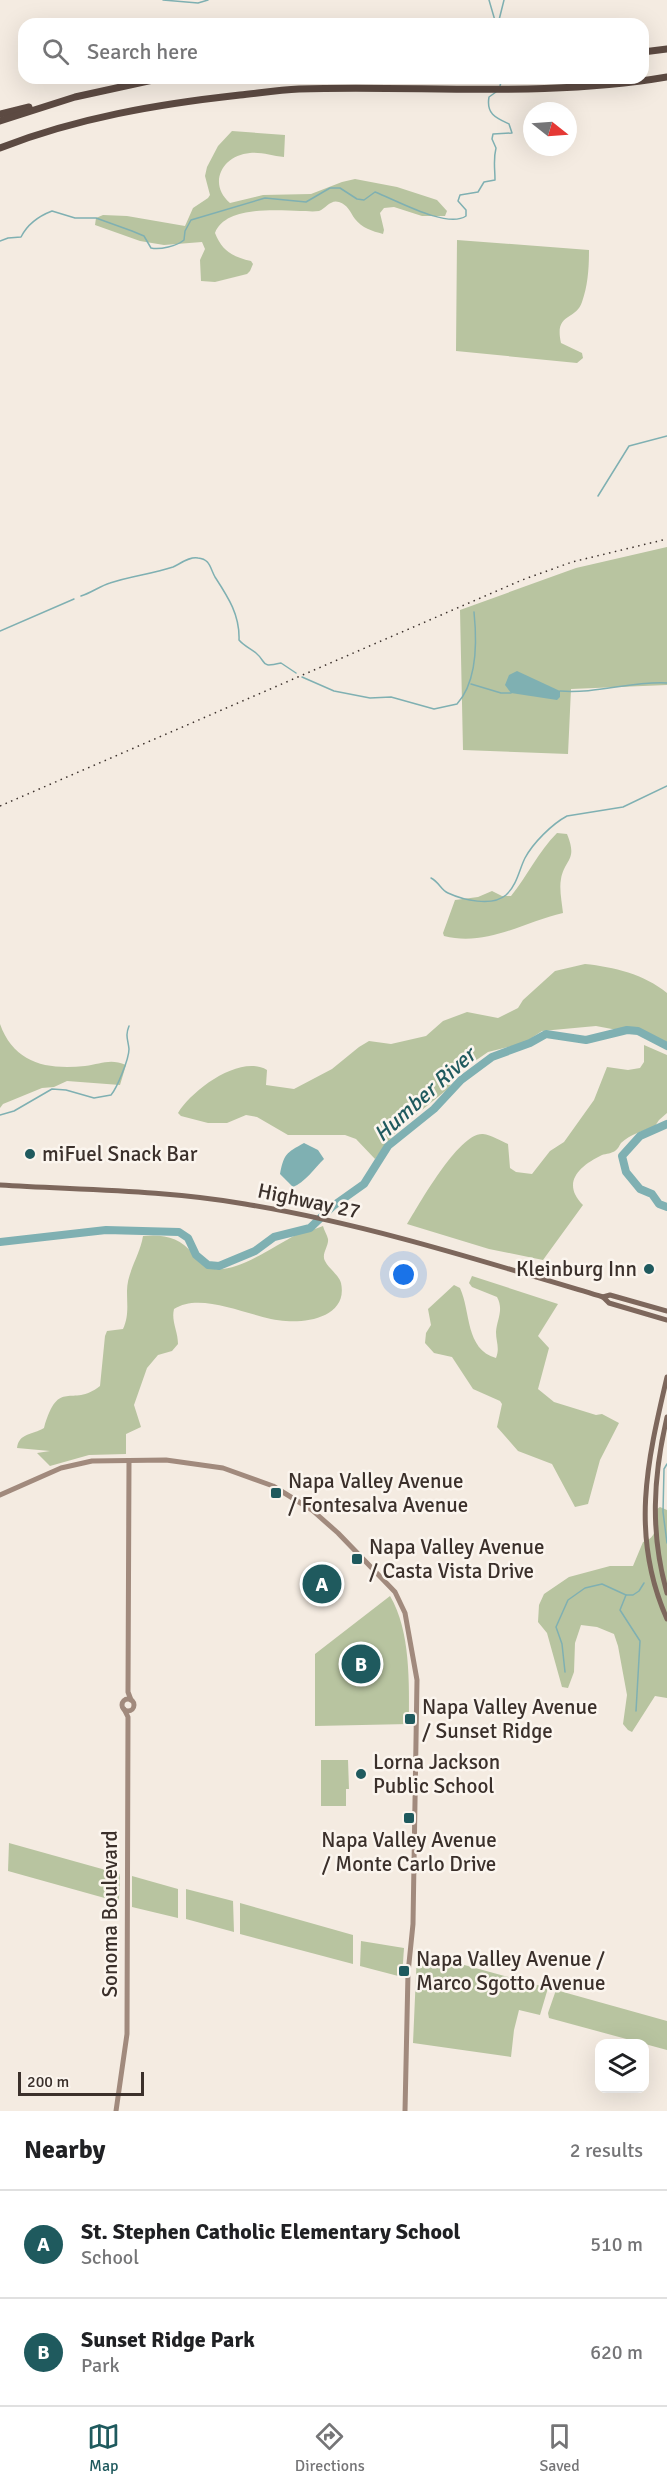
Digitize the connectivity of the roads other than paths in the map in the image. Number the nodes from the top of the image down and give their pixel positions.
1 (667, 49) edge
2 (649, 51) edge
3 (667, 77) edge
4 (649, 79) edge
5 (133, 84) edge
6 (616, 84) edge
7 (75, 96) junction
8 (0, 114) edge
9 (0, 121) edge
10 (0, 148) edge
11 (0, 1185) edge
12 (603, 1298) junction
13 (667, 1311) edge
14 (667, 1320) edge
15 (667, 1377) edge
16 (667, 1417) edge
17 (129, 1461) junction
18 (0, 1495) edge
19 (667, 1593) edge
20 (667, 1619) edge
21 (128, 1700) junction
22 (124, 1709) junction
23 (132, 1709) junction
24 (128, 1717) junction
25 (117, 2111) edge
26 (405, 2111) edge

1 - 2 highway
3 - 4 highway
5 - 7 highway
6 - 10 highway
7 - 8 highway
7 - 9 highway
11 - 12 main road, Highway 27
12 - 13 main road, Highway 27
12 - 14 main road, Highway 27
15 - 20 main road
16 - 19 main road
17 - 18 street
17 - 21 street
17 - 26 street
21 - 22 street
21 - 23 street
22 - 23 street
22 - 24 street, Sonoma Boulevard
23 - 24 street, Sonoma Boulevard
24 - 25 street, Sonoma Boulevard

